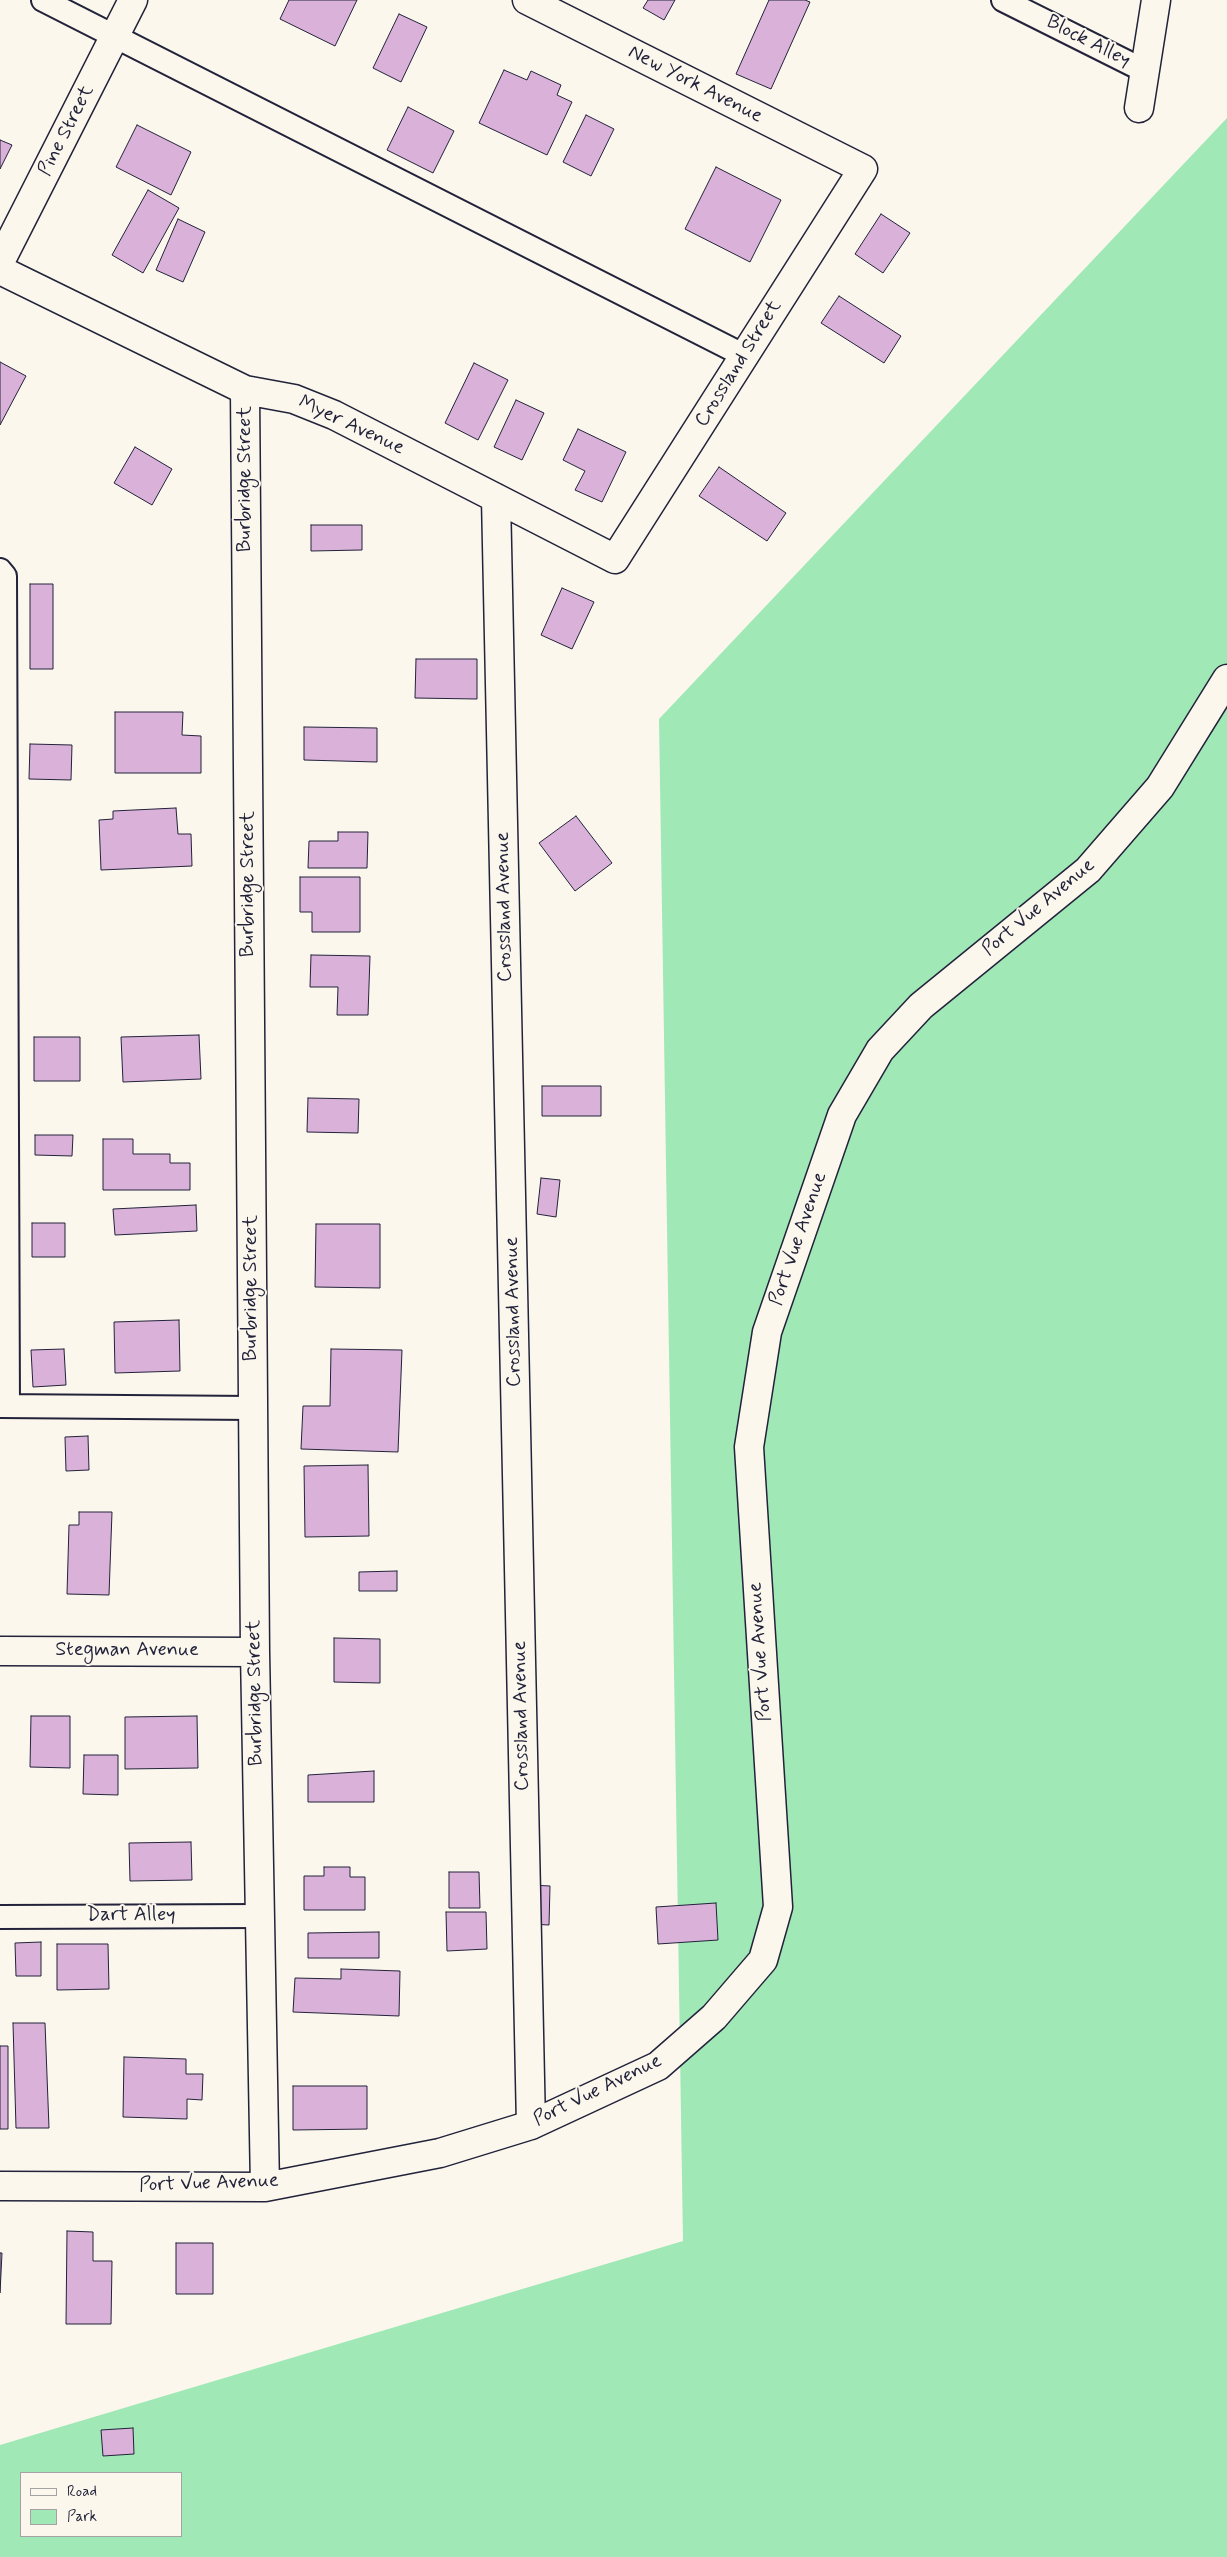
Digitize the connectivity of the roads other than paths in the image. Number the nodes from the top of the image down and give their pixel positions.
1 (43, 0) edge
2 (133, 0) edge
3 (527, 0) edge
4 (1003, 0) edge
5 (1156, 0) edge
6 (115, 36) junction
7 (1145, 72) junction
8 (1139, 108) dead end
9 (863, 169) joint
10 (0, 262) edge
11 (0, 270) edge
12 (745, 356) junction
13 (245, 390) junction
14 (496, 498) junction
15 (615, 559) joint
16 (0, 570) edge
17 (1227, 679) edge
18 (4, 1406) edge
19 (253, 1408) junction
20 (0, 1650) edge
21 (255, 1652) junction
22 (261, 1916) junction
23 (0, 1917) edge
24 (531, 2125) junction
25 (0, 2186) edge
26 (265, 2187) junction

1 - 6 lane
2 - 6 street, Pine Street
3 - 9 street, New York Avenue
4 - 7 lane, Block Alley
5 - 7 street
6 - 10 street, Pine Street
6 - 12 lane
7 - 8 street
9 - 12 street, Crossland Street
11 - 13 street, Myer Avenue
12 - 15 street, Crossland Street
13 - 14 street, Myer Avenue
13 - 19 street, Burbridge Street
14 - 15 street, Myer Avenue
14 - 24 street, Crossland Avenue
16 - 18 lane
17 - 24 street, Port Vue Avenue
18 - 19 lane
19 - 21 street, Burbridge Street
20 - 21 street, Stegman Avenue
21 - 22 street, Burbridge Street
22 - 23 lane, Dart Alley
22 - 26 street, Burbridge Street
24 - 26 street, Port Vue Avenue
25 - 26 street, Port Vue Avenue

